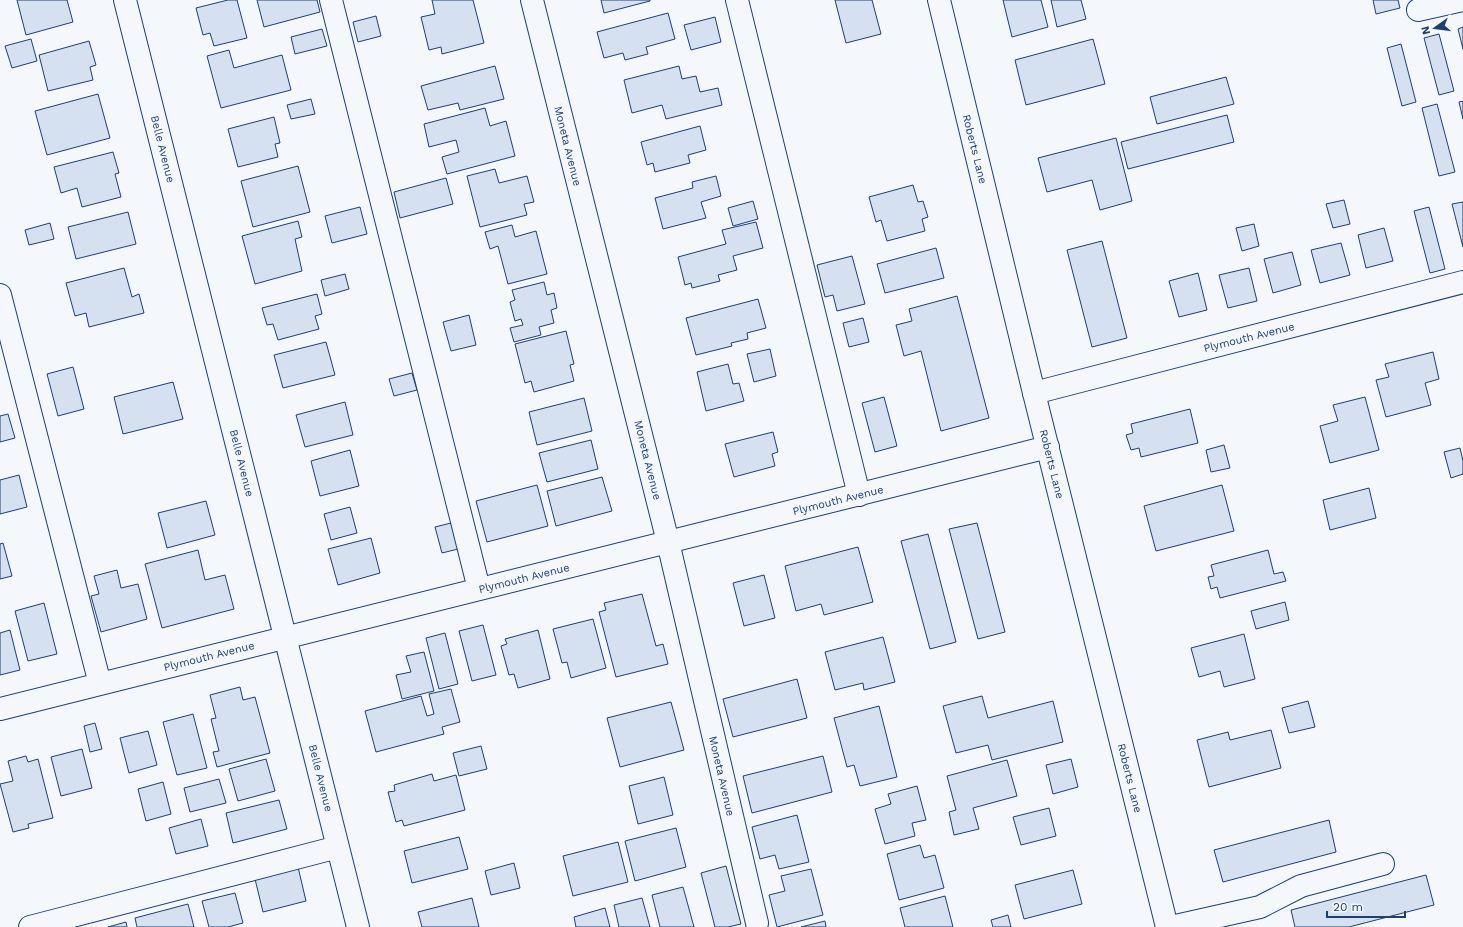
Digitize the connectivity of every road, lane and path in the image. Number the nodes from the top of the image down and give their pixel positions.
1 (126, 0) edge
2 (332, 0) edge
3 (532, 0) edge
4 (737, 0) edge
5 (939, 0) edge
6 (1463, 0) edge
7 (1418, 10) dead end
8 (1463, 282) edge
9 (0, 295) edge
10 (1034, 393) junction
11 (1048, 447) junction
12 (859, 495) junction
13 (668, 542) junction
14 (479, 589) junction
15 (286, 637) junction
16 (100, 684) junction
17 (0, 709) edge
18 (338, 847) junction
19 (1384, 864) dead end
20 (757, 922) dead end
21 (30, 927) edge
22 (358, 927) edge
23 (1167, 927) edge
24 (1171, 927) edge

1 - 15 street, Belle Avenue
2 - 14 street
3 - 13 street, Moneta Avenue
4 - 12 street
5 - 10 street, Roberts Lane
6 - 7 street
8 - 10 street, Plymouth Avenue
9 - 16 street
10 - 11 street, Roberts Lane
11 - 12 street, Plymouth Avenue
11 - 23 street, Roberts Lane
12 - 13 street, Plymouth Avenue
13 - 14 street, Plymouth Avenue
13 - 20 street, Moneta Avenue
14 - 15 street, Plymouth Avenue
15 - 16 street, Plymouth Avenue
15 - 18 street, Belle Avenue
16 - 17 street, Plymouth Avenue
18 - 21 street
18 - 22 street, Belle Avenue
19 - 24 street

